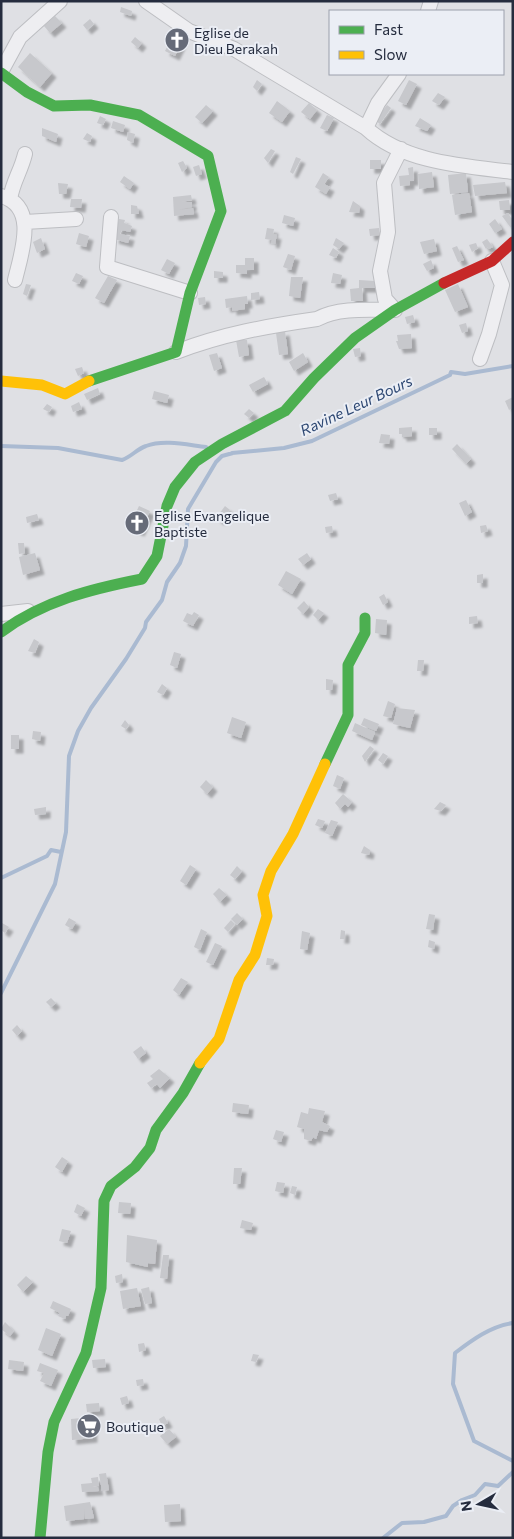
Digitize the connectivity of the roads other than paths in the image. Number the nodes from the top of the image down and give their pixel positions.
1 (60, 1) edge
2 (146, 1) edge
3 (1, 72) edge
4 (398, 75) edge
5 (366, 128) junction
6 (401, 149) junction
7 (25, 154) dead end
8 (513, 172) edge
9 (6, 198) edge
10 (111, 217) dead end
11 (76, 219) dead end
12 (25, 222) junction
13 (513, 242) edge
14 (492, 261) junction
15 (15, 280) dead end
16 (190, 293) junction
17 (395, 310) junction
18 (176, 352) junction
19 (480, 359) dead end
20 (1, 381) edge
21 (35, 611) junction
22 (1, 614) edge
23 (366, 618) dead end
24 (1, 632) edge
25 (40, 1538) edge

1 - 3 street
2 - 5 street
3 - 16 street
4 - 5 street
5 - 6 street
6 - 8 street
6 - 17 street
7 - 9 street
9 - 12 street
10 - 16 street
11 - 12 street
12 - 15 street
13 - 14 street
14 - 17 street
14 - 19 street
16 - 18 street
17 - 18 street
17 - 21 street
18 - 20 street
21 - 22 street
21 - 24 street
23 - 25 street

